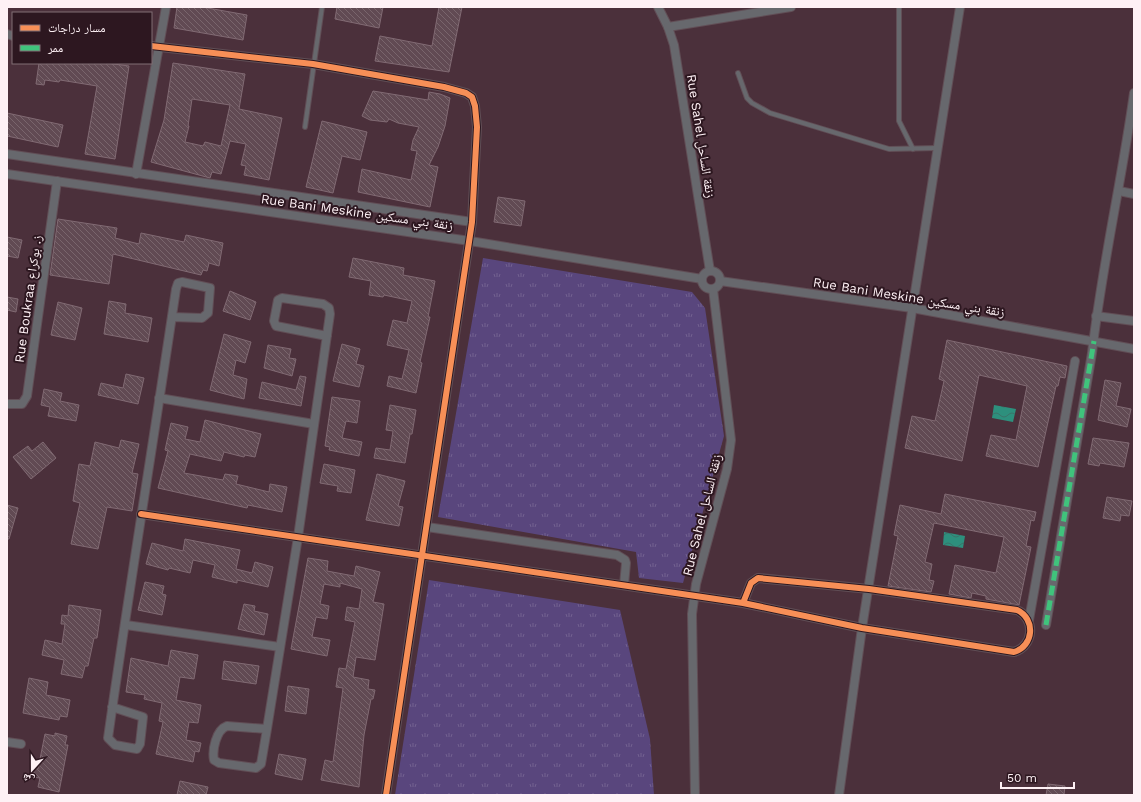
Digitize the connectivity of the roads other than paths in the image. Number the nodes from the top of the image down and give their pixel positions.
1 (166, 7) edge
2 (322, 7) edge
3 (658, 7) edge
4 (791, 7) edge
5 (899, 7) edge
6 (960, 7) edge
7 (668, 27) junction
8 (155, 46) edge
9 (313, 64) junction
10 (738, 72) dead end
11 (1134, 92) edge
12 (305, 128) dead end
13 (938, 148) junction
14 (913, 149) junction
15 (7, 154) edge
16 (1125, 155) junction
17 (1134, 157) edge
18 (7, 174) edge
19 (136, 174) junction
20 (58, 182) junction
21 (1119, 191) junction
22 (1134, 194) edge
23 (472, 222) junction
24 (470, 241) junction
25 (710, 271) junction
26 (702, 278) junction
27 (720, 281) junction
28 (713, 289) junction
29 (912, 308) junction
30 (172, 316) junction
31 (1096, 316) junction
32 (1134, 321) edge
33 (327, 336) junction
34 (1094, 341) junction
35 (1134, 349) edge
36 (1075, 362) dead end
37 (159, 398) junction
38 (7, 404) edge
39 (314, 424) junction
40 (141, 514) junction
41 (427, 527) junction
42 (298, 537) junction
43 (421, 556) junction
44 (624, 585) junction
45 (869, 589) junction
46 (694, 597) junction
47 (743, 603) junction
48 (1029, 620) junction
49 (126, 625) junction
50 (1046, 625) dead end
51 (862, 628) junction
52 (280, 647) junction
53 (112, 707) junction
54 (267, 729) junction
55 (7, 742) edge
56 (21, 744) dead end
57 (386, 795) edge
58 (695, 795) edge
59 (839, 795) edge

1 - 8 street
2 - 9 lane
3 - 7 street, Rue Sahel زنقة الساحل
4 - 7 street
5 - 14 lane
6 - 13 street
7 - 25 street, Rue Sahel زنقة الساحل
8 - 9 street
8 - 19 street
9 - 12 lane
9 - 23 street
10 - 14 lane
11 - 16 street
13 - 14 lane
13 - 29 street
15 - 19 street
16 - 17 street
16 - 21 street
18 - 20 street, Rue Bani Meskine زنقة بني مسكين
19 - 23 street
20 - 24 street, Rue Bani Meskine زنقة بني مسكين
20 - 38 street, Rue Boukraa ز. بوكراع
21 - 22 street
21 - 31 street
23 - 24 street
24 - 26 street, Rue Bani Meskine زنقة بني مسكين
24 - 41 street
25 - 26 street
25 - 27 street
26 - 28 street
27 - 28 street
27 - 29 street, Rue Bani Meskine زنقة بني مسكين
28 - 46 street, Rue Sahel زنقة الساحل
29 - 34 street, Rue Bani Meskine زنقة بني مسكين
29 - 45 street
30 - 30 street
30 - 37 street
31 - 32 street
31 - 34 street
33 - 33 street
33 - 39 street
34 - 35 street, Rue Bani Meskine زنقة بني مسكين
34 - 50 street
36 - 48 street
37 - 39 street
37 - 40 street
39 - 42 street
40 - 42 street
40 - 49 street
41 - 43 street
41 - 44 street
42 - 43 street
42 - 52 street
43 - 44 street
43 - 57 street
44 - 46 street
45 - 47 street
45 - 48 street
45 - 51 street
46 - 47 street
46 - 58 street, Rue Sahel زنقة الساحل
47 - 51 street
48 - 51 street
49 - 52 street
49 - 53 street
51 - 59 street
52 - 54 street
53 - 53 street
54 - 54 street
55 - 56 street

